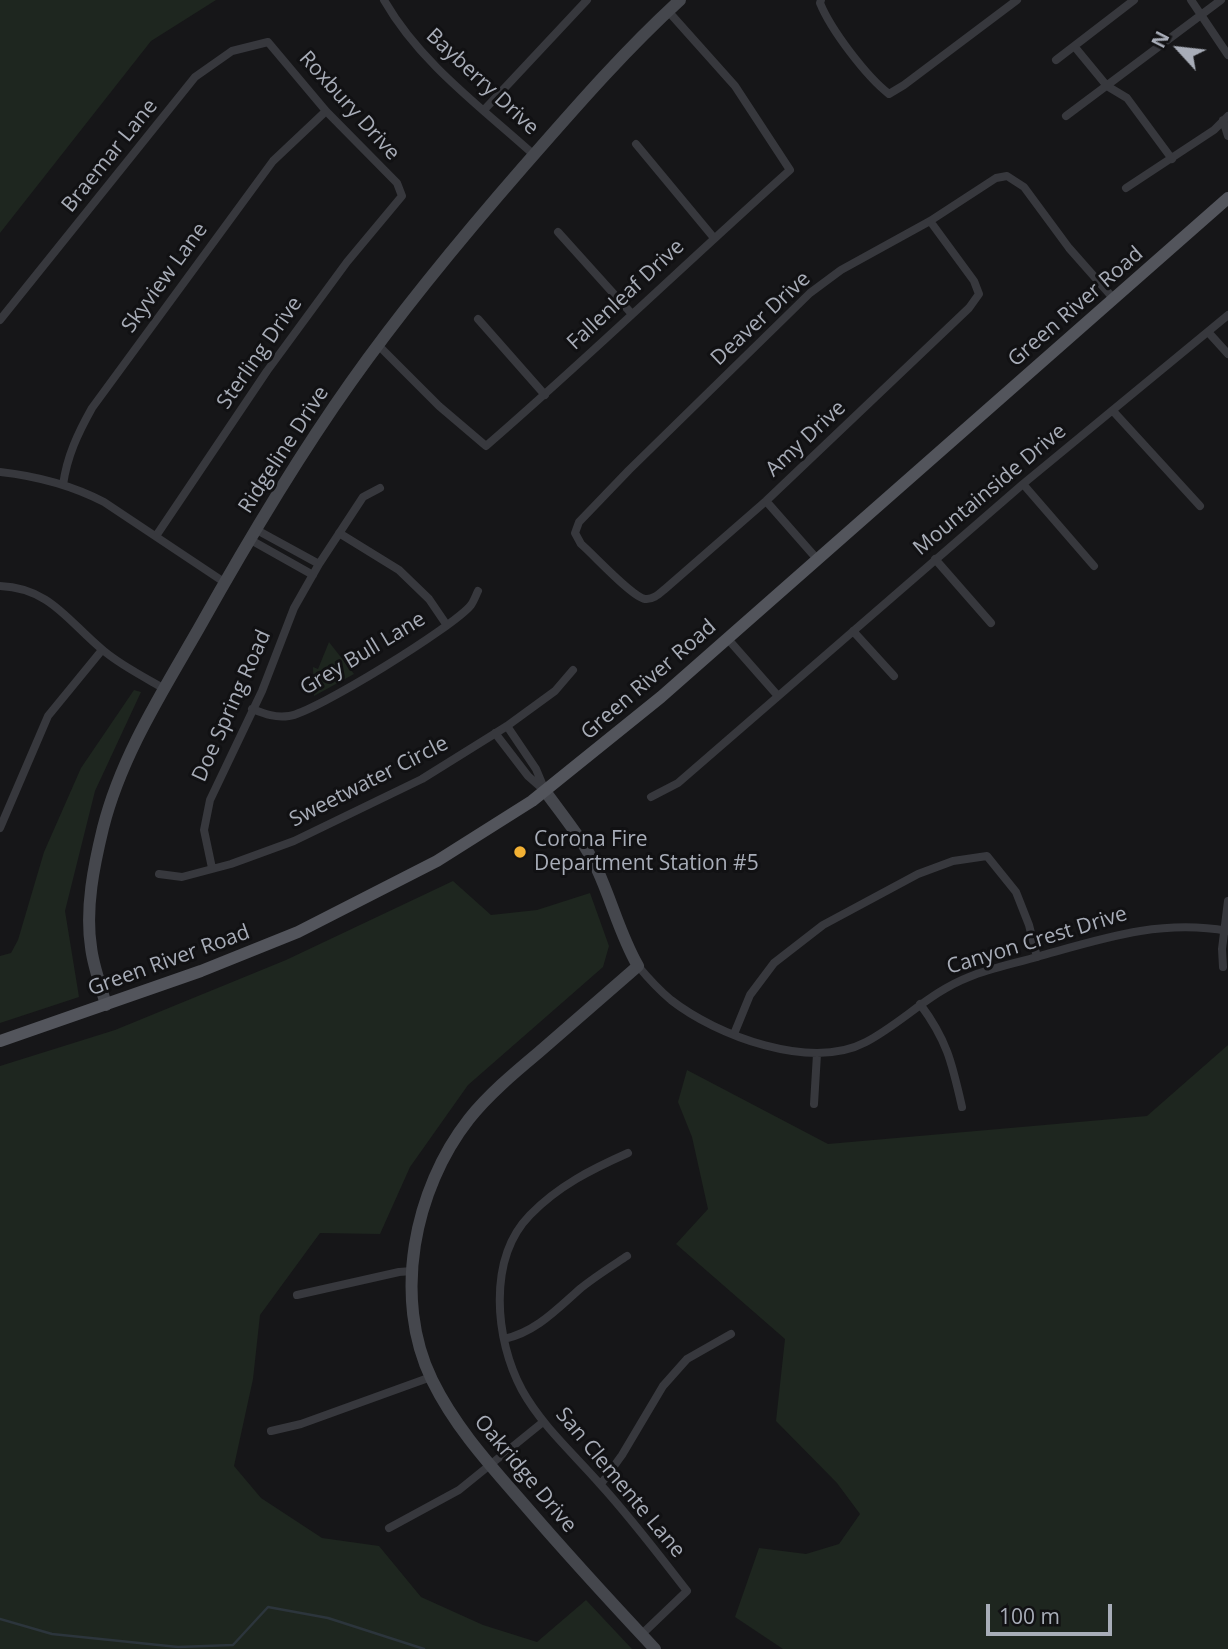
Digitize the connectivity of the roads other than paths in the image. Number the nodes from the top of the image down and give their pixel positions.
1 (384, 0) edge
2 (587, 0) edge
3 (680, 0) edge
4 (1017, 0) edge
5 (1134, 0) edge
6 (1191, 0) edge
7 (1221, 0) edge
8 (821, 1) edge
9 (668, 11) junction
10 (1201, 14) junction
11 (268, 41) joint
12 (1074, 46) junction
13 (1228, 55) edge
14 (1056, 60) dead end
15 (1107, 86) junction
16 (484, 110) junction
17 (326, 111) junction
18 (1066, 116) dead end
19 (1226, 120) edge
20 (1228, 136) edge
21 (636, 144) dead end
22 (534, 155) junction
23 (1172, 159) junction
24 (1126, 188) dead end
25 (402, 196) joint
26 (1228, 198) edge
27 (930, 221) junction
28 (558, 232) dead end
29 (714, 238) junction
30 (1114, 299) junction
31 (631, 313) junction
32 (1228, 315) edge
33 (478, 318) dead end
34 (0, 320) edge
35 (1209, 333) junction
36 (378, 345) junction
37 (1228, 354) edge
38 (545, 395) junction
39 (1112, 411) junction
40 (0, 472) edge
41 (1023, 484) junction
42 (63, 485) junction
43 (380, 488) dead end
44 (766, 501) junction
45 (1200, 506) dead end
46 (338, 533) junction
47 (252, 534) junction
48 (156, 536) junction
49 (817, 559) junction
50 (935, 559) junction
51 (318, 564) junction
52 (1094, 566) dead end
53 (313, 575) junction
54 (225, 582) junction
55 (0, 586) edge
56 (478, 590) dead end
57 (648, 600) joint
58 (991, 623) dead end
59 (446, 624) junction
60 (853, 631) junction
61 (727, 638) junction
62 (102, 649) junction
63 (572, 670) dead end
64 (894, 676) dead end
65 (165, 689) junction
66 (778, 696) junction
67 (252, 709) junction
68 (507, 726) junction
69 (495, 733) junction
70 (545, 791) junction
71 (651, 797) dead end
72 (0, 828) edge
73 (212, 868) junction
74 (159, 874) dead end
75 (1228, 901) edge
76 (1226, 931) edge
77 (1037, 957) junction
78 (638, 966) junction
79 (1223, 967) dead end
80 (920, 1003) junction
81 (106, 1005) junction
82 (734, 1034) junction
83 (0, 1041) edge
84 (817, 1054) junction
85 (814, 1104) dead end
86 (962, 1107) dead end
87 (628, 1153) dead end
88 (627, 1256) dead end
89 (412, 1271) junction
90 (297, 1295) dead end
91 (731, 1334) dead end
92 (504, 1339) junction
93 (431, 1377) junction
94 (543, 1422) junction
95 (271, 1431) dead end
96 (490, 1465) junction
97 (600, 1484) junction
98 (389, 1528) dead end
99 (641, 1635) junction
100 (655, 1649) edge

1 - 16 street, Bayberry Drive
2 - 16 street
3 - 9 street, Ridgeline Drive
4 - 8 street
5 - 12 street
6 - 10 street
7 - 10 street
9 - 22 street, Ridgeline Drive
9 - 29 street, Fallenleaf Drive
10 - 13 street
10 - 15 street
11 - 17 street, Roxbury Drive
11 - 34 street, Braemar Lane
12 - 14 street
12 - 15 street
15 - 18 street
15 - 23 street
16 - 22 street, Bayberry Drive
17 - 25 street, Roxbury Drive
17 - 42 street, Skyview Lane
19 - 20 street
19 - 23 street
21 - 29 street
22 - 36 street, Ridgeline Drive
23 - 24 street
25 - 48 street, Sterling Drive
26 - 30 main road, Green River Road
27 - 30 street, Deaver Drive
27 - 44 street, Amy Drive
27 - 57 street, Deaver Drive
28 - 31 street
29 - 31 street, Fallenleaf Drive
30 - 49 main road, Green River Road
31 - 38 street, Fallenleaf Drive
32 - 35 street, Mountainside Drive
33 - 38 street
35 - 37 street
35 - 39 street, Mountainside Drive
36 - 38 street, Fallenleaf Drive
36 - 47 street, Ridgeline Drive
39 - 41 street, Mountainside Drive
39 - 45 street
40 - 42 street
41 - 50 street, Mountainside Drive
41 - 52 street
42 - 48 street
43 - 46 street, Doe Spring Road
44 - 49 street
44 - 57 street, Amy Drive
46 - 51 street, Doe Spring Road
46 - 59 street
47 - 51 street
47 - 53 street
47 - 54 street, Ridgeline Drive
48 - 54 street
49 - 61 main road, Green River Road
50 - 58 street
50 - 60 street, Mountainside Drive
51 - 53 street, Doe Spring Road
53 - 67 street, Doe Spring Road
54 - 65 street, Ridgeline Drive
55 - 62 street
56 - 59 street, Grey Bull Lane
59 - 67 street, Grey Bull Lane
60 - 64 street
60 - 66 street, Mountainside Drive
61 - 66 street
61 - 70 main road, Green River Road
62 - 65 street
62 - 72 street
63 - 68 street, Sweetwater Circle
65 - 81 street, Ridgeline Drive
66 - 71 street, Mountainside Drive
67 - 73 street, Doe Spring Road
68 - 69 street, Sweetwater Circle
68 - 70 street, Canyon Crest Drive
69 - 70 street, Canyon Crest Drive
69 - 73 street, Sweetwater Circle
70 - 78 street, Canyon Crest Drive
70 - 81 main road, Green River Road
73 - 74 street, Sweetwater Circle
75 - 76 street
76 - 77 street, Canyon Crest Drive
76 - 79 street
77 - 80 street, Canyon Crest Drive
77 - 82 street
78 - 82 street, Canyon Crest Drive
78 - 89 street, Oakridge Drive
80 - 84 street, Canyon Crest Drive
80 - 86 street
81 - 83 main road, Green River Road
82 - 84 street, Canyon Crest Drive
84 - 85 street
87 - 92 street, San Clemente Lane
88 - 92 street
89 - 90 street
89 - 93 street, Oakridge Drive
91 - 97 street
92 - 94 street, San Clemente Lane
93 - 95 street
93 - 96 street, Oakridge Drive
94 - 96 street
94 - 97 street, San Clemente Lane
96 - 98 street
96 - 99 street, Oakridge Drive
97 - 99 street, San Clemente Lane
99 - 100 street, Oakridge Drive

